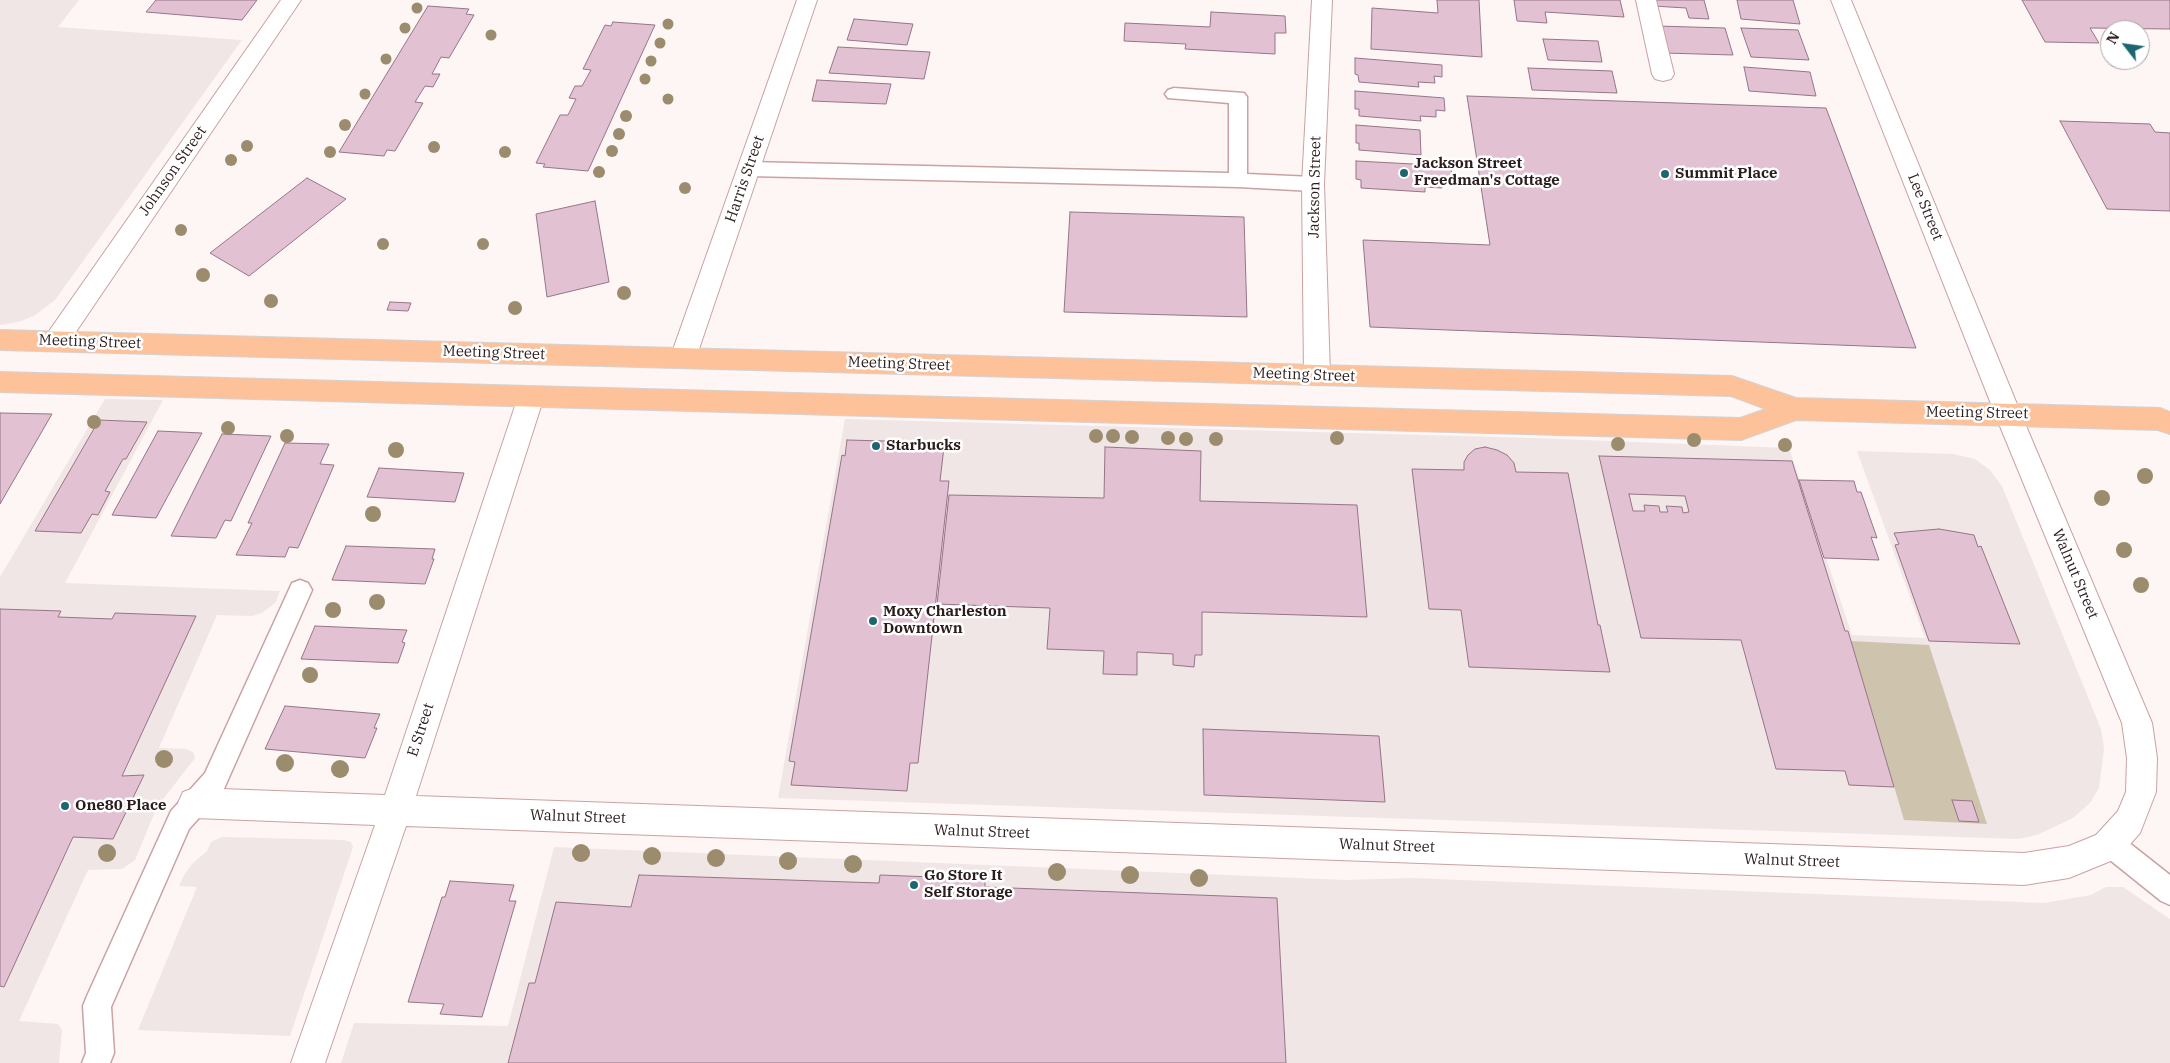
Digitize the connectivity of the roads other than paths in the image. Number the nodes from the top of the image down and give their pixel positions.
1 (291, 0) edge
2 (807, 0) edge
3 (1322, 0) edge
4 (1646, 0) edge
5 (1841, 0) edge
6 (1663, 74) dead end
7 (1174, 94) dead end
8 (749, 169) junction
9 (1238, 180) junction
10 (1313, 184) junction
11 (0, 340) edge
12 (56, 342) junction
13 (683, 358) junction
14 (1317, 375) junction
15 (0, 382) edge
16 (531, 396) junction
17 (1795, 409) junction
18 (2008, 414) junction
19 (2167, 418) edge
20 (300, 590) dead end
21 (194, 803) junction
22 (395, 811) junction
23 (2109, 843) junction
24 (2170, 892) edge
25 (96, 1063) edge
26 (308, 1063) edge

1 - 12 street, Johnson Street
2 - 8 street, Harris Street
3 - 10 street, Jackson Street
4 - 6 street
5 - 18 street, Lee Street
7 - 9 lane
8 - 9 lane
8 - 13 street, Harris Street
9 - 10 lane
10 - 14 street, Jackson Street
11 - 12 main road, Meeting Street
12 - 13 main road, Meeting Street
13 - 14 main road, Meeting Street
14 - 17 main road, Meeting Street
15 - 16 main road, Meeting Street
16 - 17 main road, Meeting Street
16 - 22 street, E Street
17 - 18 main road, Meeting Street
18 - 19 main road, Meeting Street
18 - 23 street, Walnut Street
20 - 21 lane
21 - 22 street, Walnut Street
21 - 25 lane
22 - 23 street, Walnut Street
22 - 26 street, E Street
23 - 24 lane

